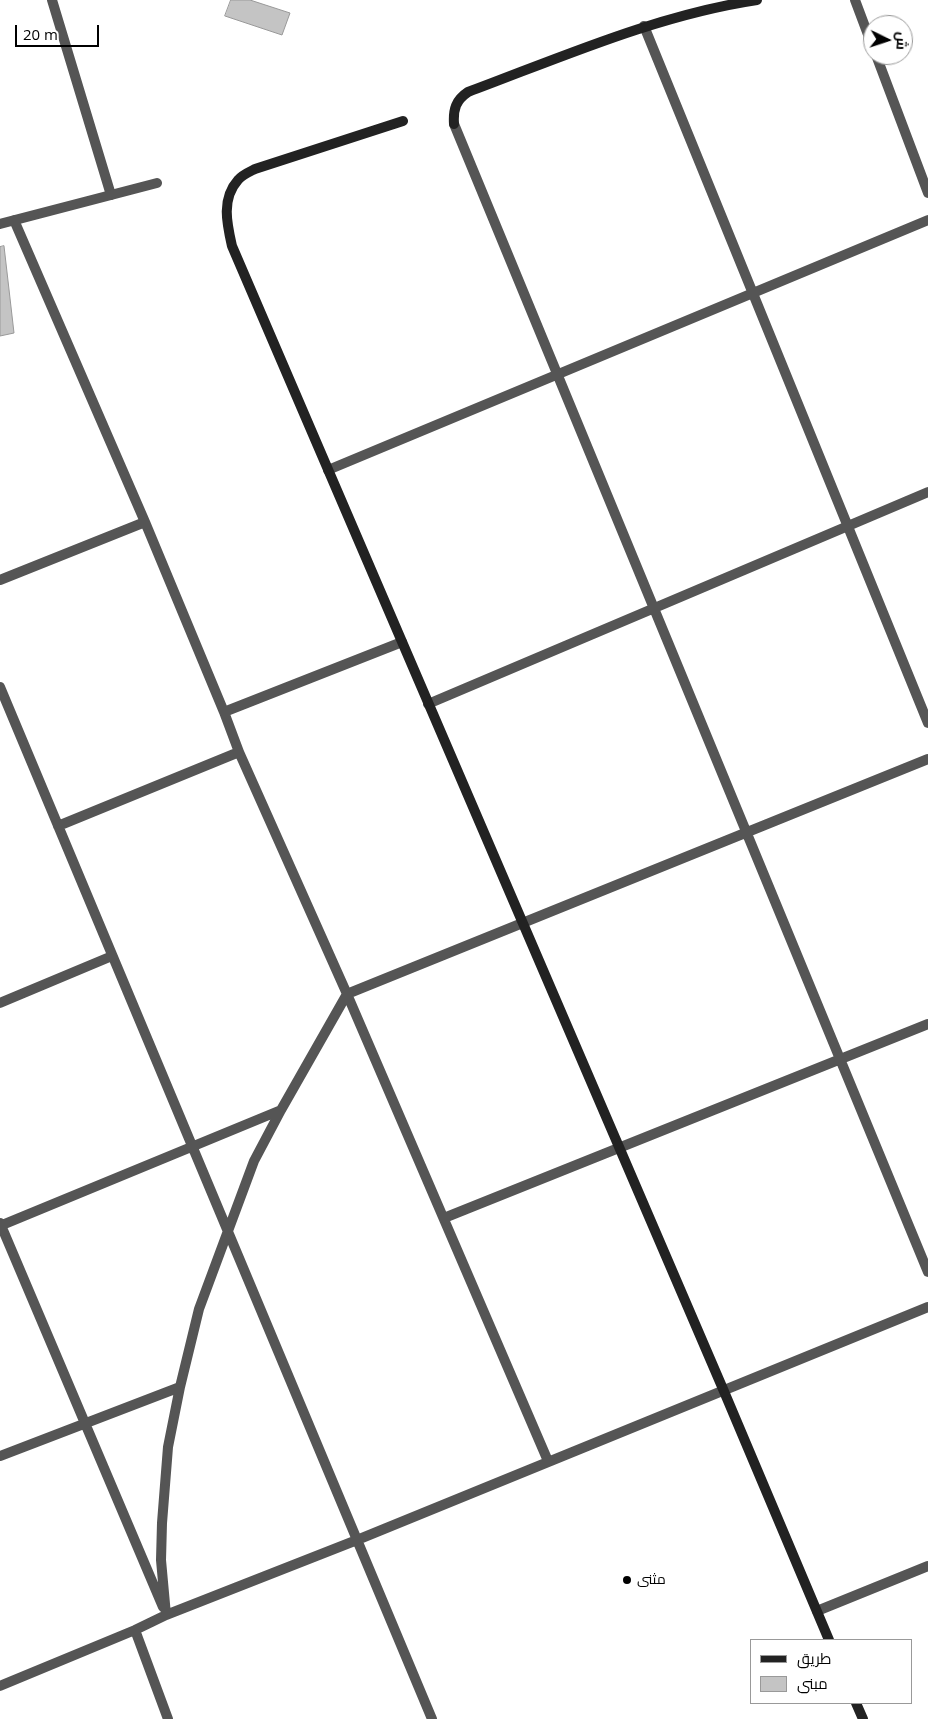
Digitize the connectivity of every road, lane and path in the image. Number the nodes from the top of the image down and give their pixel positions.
1 (52, 0) edge
2 (757, 0) edge
3 (855, 0) edge
4 (863, 21) edge
5 (644, 26) junction
6 (880, 65) edge
7 (403, 121) dead end
8 (157, 183) dead end
9 (928, 192) edge
10 (111, 195) junction
11 (14, 220) junction
12 (928, 220) edge
13 (0, 224) edge
14 (752, 293) junction
15 (557, 374) junction
16 (328, 470) junction
17 (928, 492) edge
18 (145, 522) junction
19 (848, 526) junction
20 (0, 580) edge
21 (654, 608) junction
22 (402, 642) junction
23 (0, 687) edge
24 (428, 704) junction
25 (224, 712) junction
26 (928, 723) edge
27 (239, 752) junction
28 (928, 759) edge
29 (58, 826) junction
30 (747, 832) junction
31 (523, 923) junction
32 (112, 956) junction
33 (347, 994) junction
34 (0, 1003) edge
35 (928, 1024) edge
36 (840, 1059) junction
37 (281, 1110) junction
38 (192, 1147) junction
39 (620, 1148) junction
40 (444, 1218) junction
41 (0, 1225) edge
42 (228, 1233) junction
43 (928, 1272) edge
44 (928, 1306) edge
45 (180, 1388) junction
46 (724, 1389) junction
47 (84, 1423) junction
48 (0, 1456) edge
49 (548, 1462) junction
50 (357, 1540) junction
51 (928, 1566) edge
52 (817, 1611) junction
53 (166, 1615) junction
54 (135, 1630) junction
55 (829, 1639) edge
56 (0, 1686) edge
57 (856, 1704) edge
58 (168, 1719) edge
59 (432, 1719) edge
60 (863, 1719) edge

1 - 10 street
2 - 5 street
3 - 4 street
5 - 14 street
5 - 15 street
6 - 9 street
7 - 16 street
8 - 10 street
10 - 11 street
11 - 13 street
11 - 18 street
12 - 14 street
14 - 15 street
14 - 19 street
15 - 16 street
15 - 21 street
16 - 22 street
17 - 19 street
18 - 20 street
18 - 25 street
19 - 21 street
19 - 26 street
21 - 24 street
21 - 30 street
22 - 24 street
22 - 25 street
23 - 29 street
24 - 31 street
25 - 27 street
27 - 29 street
27 - 33 street
28 - 30 street
29 - 32 street
30 - 31 street
30 - 36 street
31 - 33 street
31 - 39 street
32 - 34 street
32 - 38 street
33 - 37 street
33 - 40 street
35 - 36 street
36 - 39 street
36 - 43 street
37 - 38 street
37 - 42 street
38 - 41 street
38 - 42 street
39 - 40 street
39 - 46 street
40 - 49 street
41 - 47 street
42 - 45 street
42 - 50 street
44 - 46 street
45 - 47 street
45 - 53 street
46 - 49 street
46 - 52 street
47 - 48 street
47 - 53 street
49 - 50 street
50 - 53 street
50 - 59 street
51 - 52 street
52 - 55 street
53 - 54 street
54 - 56 street
54 - 58 street
57 - 60 street

